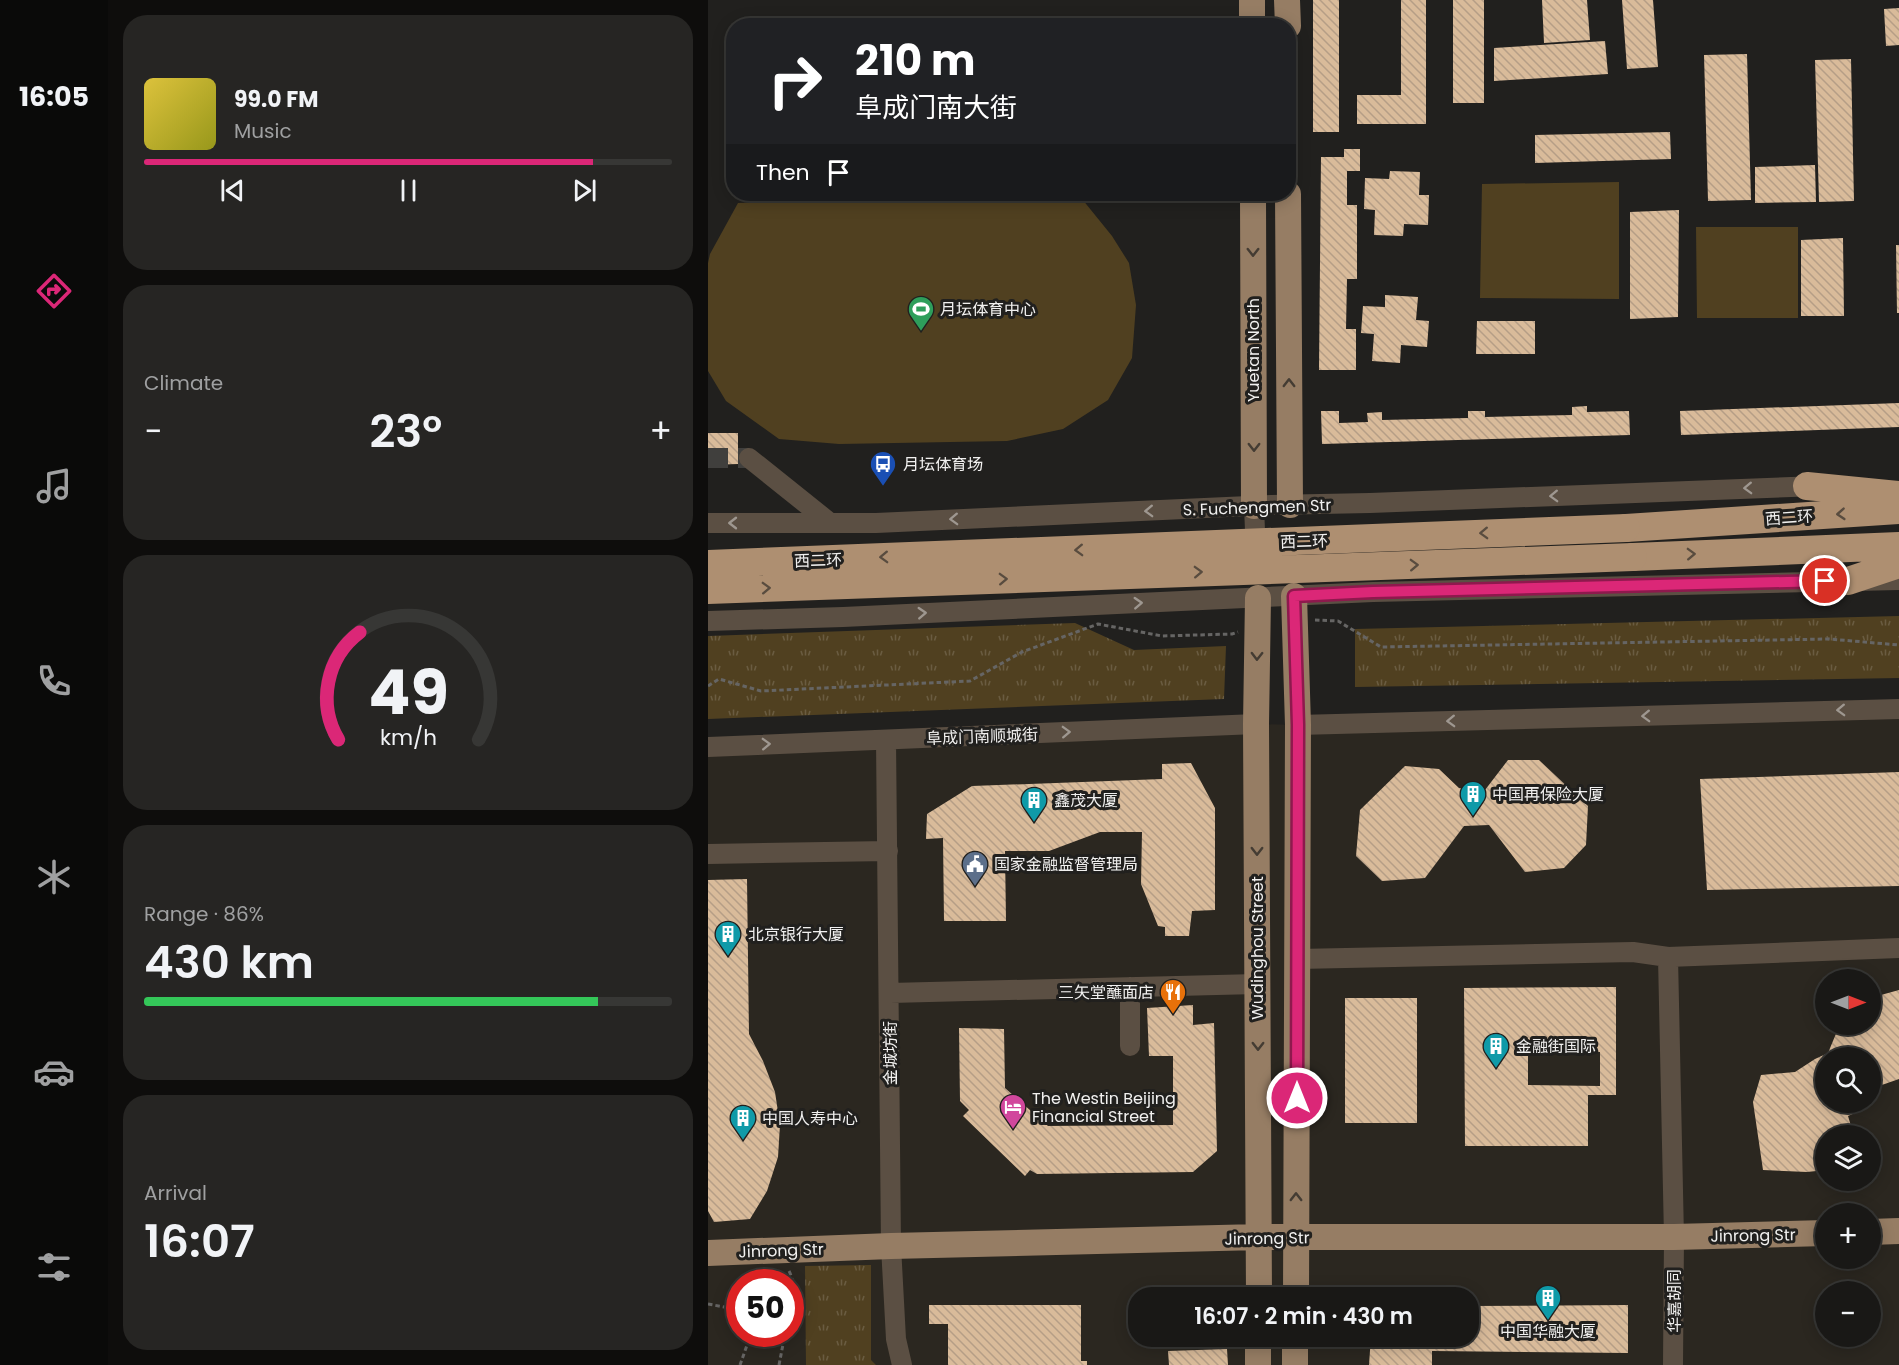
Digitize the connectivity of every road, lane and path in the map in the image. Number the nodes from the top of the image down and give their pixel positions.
1 (1252, 0) edge
2 (1287, 0) edge
3 (1252, 18) edge
4 (1287, 18) edge
5 (1253, 201) edge
6 (1288, 201) edge
7 (749, 458) tunnel mouth
8 (1899, 483) edge
9 (1807, 486) junction
10 (1899, 495) edge
11 (1370, 503) junction
12 (1290, 505) junction
13 (1254, 506) junction
14 (1899, 510) edge
15 (829, 522) junction
16 (708, 523) edge
17 (1899, 546) edge
18 (708, 564) edge
19 (1899, 564) edge
20 (1899, 580) edge
21 (1848, 581) junction
22 (708, 590) edge
23 (1373, 592) junction
24 (1294, 596) junction
25 (1258, 598) junction
26 (708, 621) edge
27 (1899, 709) edge
28 (1256, 724) junction
29 (1298, 725) junction
30 (886, 740) junction
31 (708, 747) edge
32 (888, 851) junction
33 (708, 854) edge
34 (1899, 948) edge
35 (1668, 957) junction
36 (1298, 958) junction
37 (1257, 984) junction
38 (1130, 987) junction
39 (890, 993) junction
40 (1130, 1046) dead end
41 (1899, 1231) edge
42 (1881, 1232) edge
43 (1815, 1233) edge
44 (1259, 1237) junction
45 (1296, 1237) junction
46 (1674, 1237) junction
47 (891, 1246) junction
48 (778, 1251) junction
49 (708, 1253) edge
50 (788, 1269) edge
51 (1259, 1287) edge
52 (1296, 1287) edge
53 (708, 1304) edge
54 (726, 1307) edge
55 (746, 1347) edge
56 (782, 1347) edge
57 (1258, 1347) edge
58 (1295, 1347) edge
59 (740, 1365) edge
60 (779, 1365) edge
61 (902, 1365) edge
62 (1258, 1365) edge
63 (1295, 1365) edge
64 (1674, 1365) edge

1 - 3 main road
2 - 4 main road
5 -> 13 main road, Yuetan North
12 -> 6 main road
7 - 15 street
8 - 9 street, S. Fuchengmen Str
9 - 10 highway
9 -> 11 street, S. Fuchengmen Str
11 - 12 street, S. Fuchengmen Str
11 - 23 street
12 - 13 street, S. Fuchengmen Str
12 - 24 street
13 -> 15 street, S. Fuchengmen Str
13 - 25 street
14 -> 18 highway, 西二环, bridge
15 -> 16 street, S. Fuchengmen Str
22 -> 17 highway, 西二环, bridge
19 - 21 highway
20 - 21 street
21 - 23 street
23 - 24 street
24 - 25 street
24 - 29 main road
26 -> 25 street
25 -> 28 main road, Wudinghou Street
27 -> 29 street
30 -> 28 street, 阜成门南顺城街
28 -> 37 main road, Wudinghou Street
29 - 36 main road
31 -> 30 street, 阜成门南顺城街
30 - 32 street, 金城坊街
32 - 33 street
32 - 39 street, 金城坊街
34 - 35 street
35 - 36 street
35 - 46 street, 华嘉胡同
45 -> 36 main road
37 - 38 street
37 -> 44 main road, Wudinghou Street
38 - 39 street
38 - 40 street
39 - 47 street, 金城坊街
41 - 42 main road
43 - 46 main road, Jinrong Str
44 - 45 main road, Jinrong Str
44 - 47 main road, Jinrong Str
44 - 51 main road, Wudinghou Street
45 - 46 main road, Jinrong Str
45 - 52 main road
46 - 64 street, 华嘉胡同
47 - 48 main road, Jinrong Str
47 - 61 street, 金城坊街
48 - 49 main road, Jinrong Str
48 - 50 path
53 - 54 path
55 - 59 path
56 - 60 path
57 - 62 main road
58 - 63 main road

